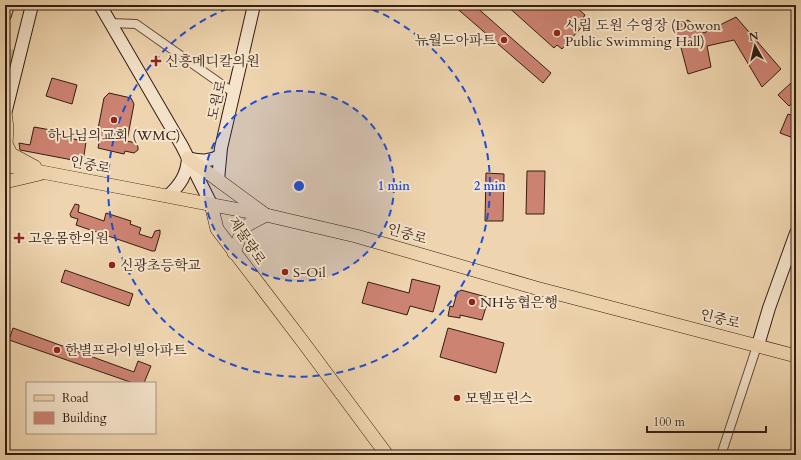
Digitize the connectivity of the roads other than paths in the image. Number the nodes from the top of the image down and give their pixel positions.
1 (8, 5) edge
2 (254, 5) edge
3 (99, 6) edge
4 (34, 7) edge
5 (5, 15) edge
6 (111, 23) junction
7 (234, 93) junction
8 (5, 114) edge
9 (220, 156) junction
10 (188, 158) junction
11 (5, 165) edge
12 (45, 173) junction
13 (218, 180) junction
14 (5, 182) edge
15 (168, 196) junction
16 (211, 204) junction
17 (266, 215) junction
18 (796, 233) edge
19 (234, 253) junction
20 (758, 345) junction
21 (796, 356) edge
22 (387, 455) edge
23 (721, 455) edge

1 - 5 main road
2 - 7 main road, 도원로
3 - 6 main road, 제물량로
4 - 8 main road
6 - 7 street
6 - 10 main road, 제물량로
7 - 9 main road, 도원로
8 - 12 main road
9 - 10 main road
9 - 13 main road, 도원로
10 - 13 main road
10 - 15 main road
10 - 16 main road, 제물량로
11 - 12 main road, 인중로
12 - 14 main road
12 - 15 main road, 인중로
13 - 17 main road
15 - 16 main road, 인중로
16 - 17 main road, 인중로
16 - 19 main road, 제물량로
17 - 19 main road
17 - 20 main road, 인중로
18 - 20 main road
19 - 22 main road, 제물량로
20 - 21 main road, 인중로
20 - 23 street

